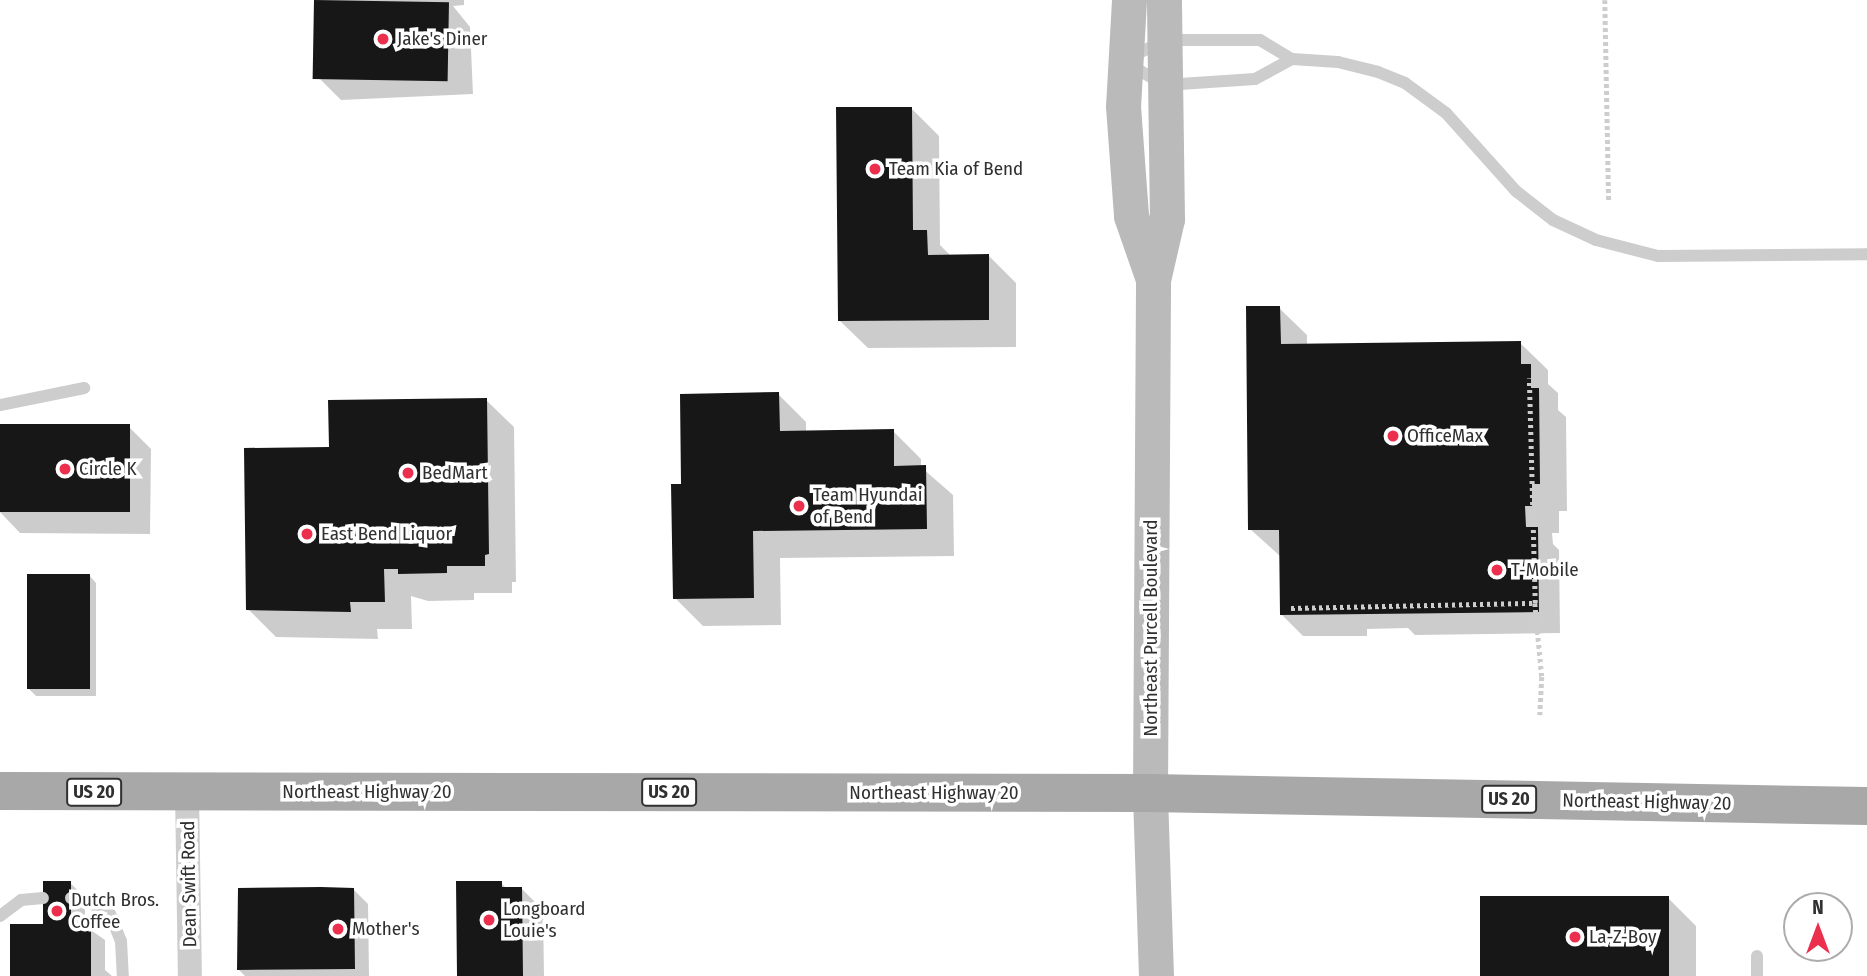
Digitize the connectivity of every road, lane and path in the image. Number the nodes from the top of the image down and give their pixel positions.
1 (1129, 0) edge
2 (1164, 0) edge
3 (1605, 0) edge
4 (1165, 40) junction
5 (1292, 59) junction
6 (1123, 61) junction
7 (1165, 85) junction
8 (1609, 202) dead end
9 (1867, 254) edge
10 (1153, 280) junction
11 (1529, 378) dead end
12 (84, 388) dead end
13 (0, 405) edge
14 (1535, 603) junction
15 (1291, 608) dead end
16 (1541, 715) dead end
17 (0, 791) edge
18 (187, 792) junction
19 (1150, 793) junction
20 (1867, 806) edge
21 (43, 898) dead end
22 (71, 898) dead end
23 (0, 916) edge
24 (1757, 956) dead end
25 (123, 976) edge
26 (190, 976) edge
27 (1156, 976) edge
28 (1756, 976) edge

1 - 6 street, Northeast Purcell Boulevard
2 - 4 street, Northeast Purcell Boulevard
3 - 8 path
4 - 5 lane
4 - 6 lane
4 - 7 street, Northeast Purcell Boulevard
5 - 7 lane
5 - 9 lane
6 - 7 lane
6 - 10 street, Northeast Purcell Boulevard
7 - 10 street, Northeast Purcell Boulevard
10 - 19 street, Northeast Purcell Boulevard
11 - 14 path
12 - 13 lane
14 - 15 path
14 - 16 path
17 - 18 main road, Northeast Highway 20 / US 20
18 - 19 main road, Northeast Highway 20 / US 20
18 - 26 street, Dean Swift Road
19 - 20 main road, Northeast Highway 20 / US 20
19 - 27 street, Northeast Purcell Boulevard
21 - 23 lane
22 - 25 lane
24 - 28 lane

